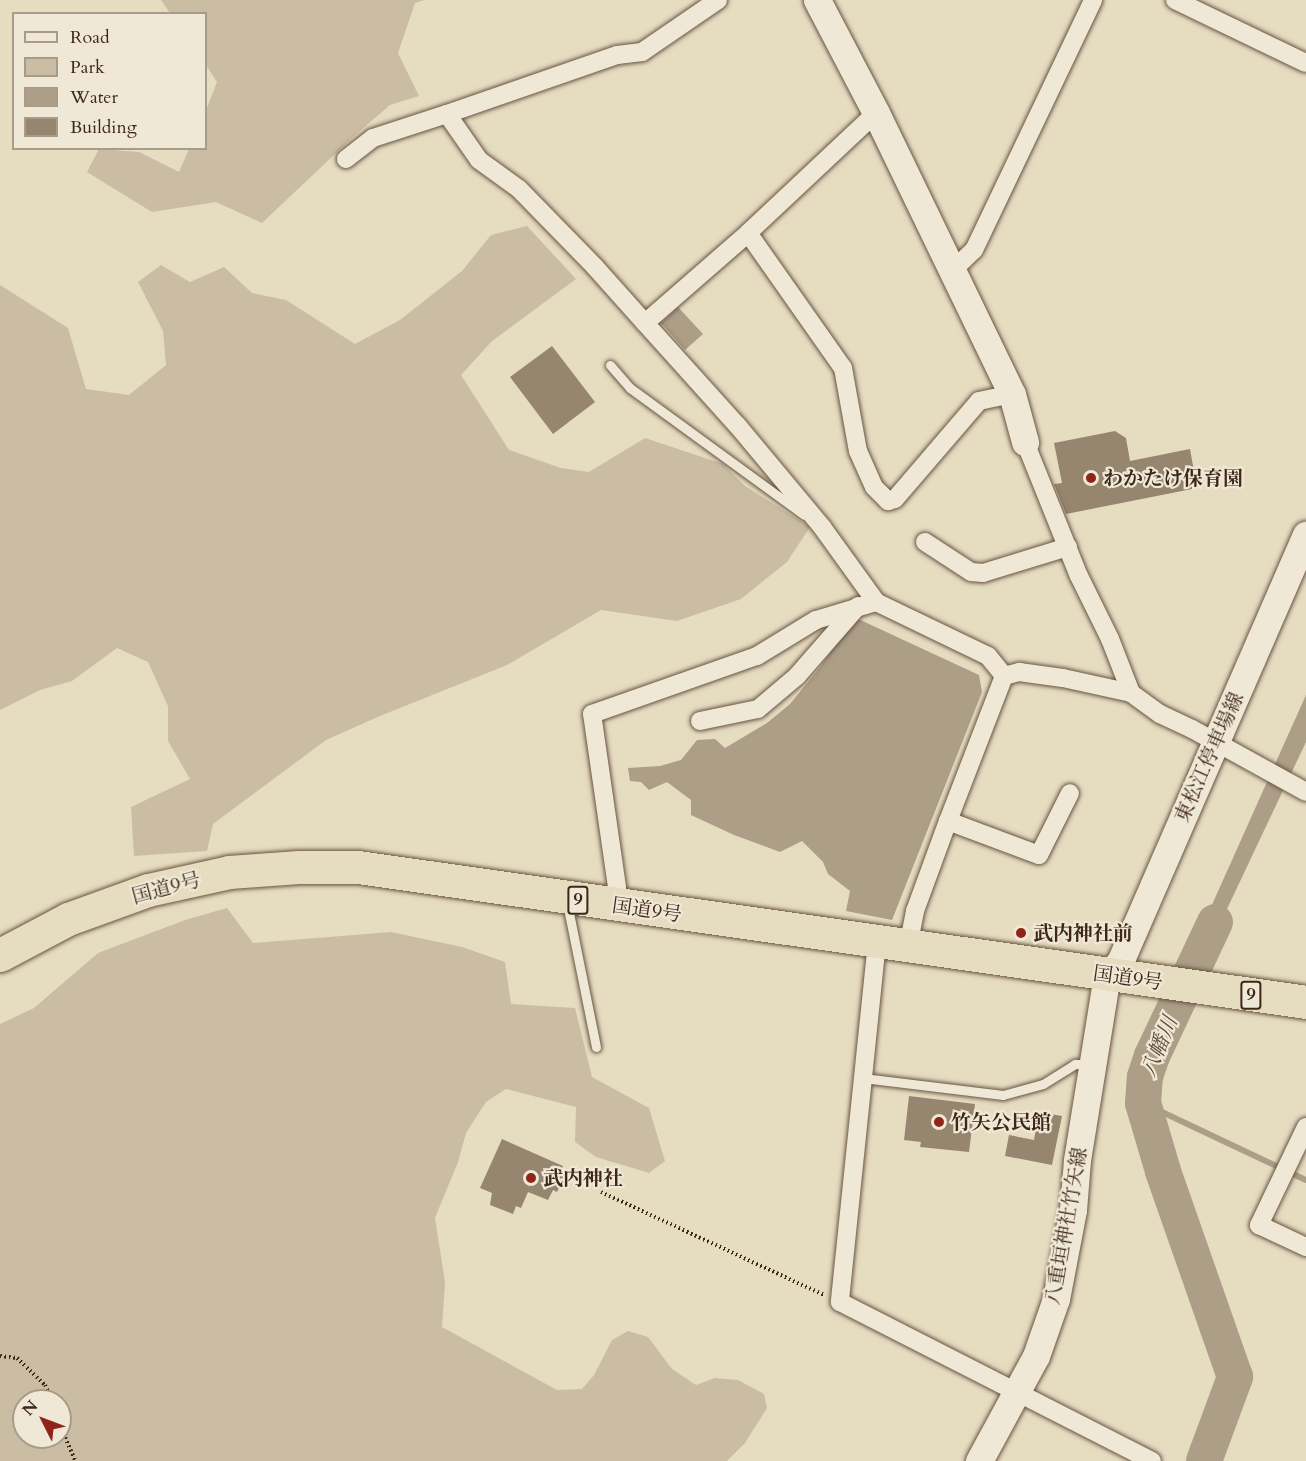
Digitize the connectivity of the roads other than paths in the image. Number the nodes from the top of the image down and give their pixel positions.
1 (718, 0) edge
2 (817, 0) edge
3 (1093, 0) edge
4 (1175, 0) edge
5 (1306, 63) edge
6 (876, 113) junction
7 (447, 114) junction
8 (346, 159) dead end
9 (748, 233) junction
10 (953, 270) junction
11 (645, 323) junction
12 (610, 365) dead end
13 (1012, 394) junction
14 (1025, 442) joint
15 (822, 527) junction
16 (1306, 536) edge
17 (925, 542) dead end
18 (1068, 547) junction
19 (876, 602) junction
20 (858, 606) junction
21 (1004, 676) junction
22 (1131, 693) junction
23 (700, 721) dead end
24 (1215, 743) junction
25 (1299, 788) edge
26 (1070, 793) dead end
27 (948, 822) junction
28 (566, 898) junction
29 (615, 905) junction
30 (892, 944) junction
31 (0, 955) edge
32 (1107, 975) junction
33 (1306, 1002) edge
34 (596, 1047) dead end
35 (1092, 1064) junction
36 (863, 1078) junction
37 (1306, 1127) edge
38 (1306, 1247) edge
39 (1018, 1394) junction
40 (979, 1461) edge
41 (1152, 1461) edge

1 - 7 street
2 - 6 main road
3 - 10 street
4 - 5 street
6 - 9 street
6 - 10 main road
7 - 8 street
7 - 11 street
9 - 11 street
9 - 13 street
10 - 13 main road
11 - 15 street
12 - 15 lane
13 - 14 main road
14 - 18 street
15 - 19 street
16 - 24 main road, 東松江停車場線
17 - 18 street
18 - 22 street
19 - 20 street
19 - 21 street
20 - 23 street
20 - 29 street
21 - 22 street
21 - 27 street
22 - 24 street
24 - 25 street
24 - 32 main road, 東松江停車場線
26 - 27 street
27 - 30 street
28 - 29 highway, 国道9号 / 9
28 - 31 highway, 国道9号 / 9
28 - 34 lane
29 - 30 highway, 国道9号 / 9
30 - 32 highway, 国道9号 / 9
30 - 36 street
32 - 33 highway, 国道9号 / 9
32 - 35 main road, 八重垣神社竹矢線
35 - 36 lane
35 - 39 main road, 八重垣神社竹矢線
36 - 39 street
37 - 38 street
39 - 40 main road, 八重垣神社竹矢線
39 - 41 street

